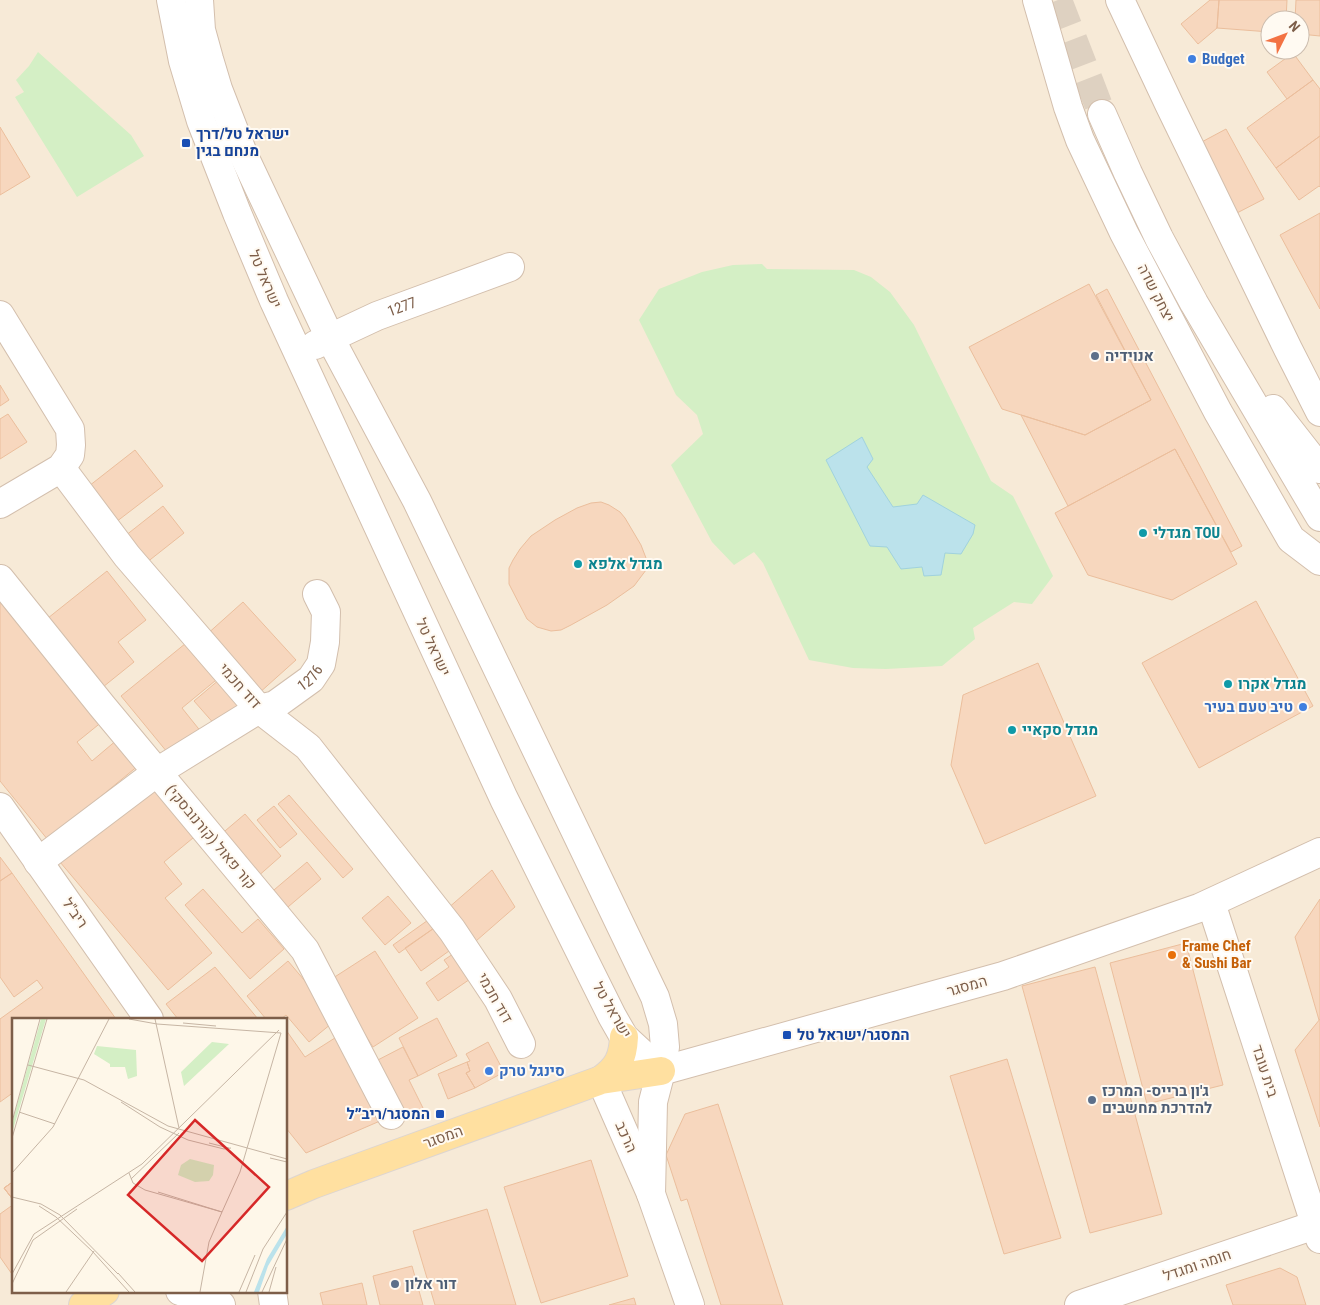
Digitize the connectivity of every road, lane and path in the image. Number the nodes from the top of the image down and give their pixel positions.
1 (171, 0) edge
2 (199, 0) edge
3 (1037, 0) edge
4 (1120, 0) edge
5 (1102, 114) tunnel mouth
6 (510, 267) dead end
7 (0, 315) edge
8 (1209, 328) junction
9 (330, 338) junction
10 (297, 353) junction
11 (1320, 412) edge
12 (61, 468) junction
13 (1320, 469) edge
14 (0, 504) edge
15 (1320, 517) edge
16 (1320, 561) edge
17 (0, 579) edge
18 (317, 594) dead end
19 (259, 709) junction
20 (157, 772) junction
21 (0, 807) edge
22 (1320, 852) edge
23 (38, 862) junction
24 (1211, 903) junction
25 (148, 1018) edge
26 (624, 1037) junction
27 (520, 1044) dead end
28 (661, 1071) junction
29 (601, 1080) junction
30 (391, 1116) dead end
31 (651, 1194) junction
32 (288, 1195) edge
33 (1318, 1232) edge
34 (103, 1292) edge
35 (183, 1292) edge
36 (272, 1292) edge
37 (83, 1305) edge
38 (221, 1305) edge
39 (274, 1305) edge
40 (690, 1305) edge
41 (1079, 1305) edge

1 - 10 street, ישראל טל
2 - 9 street
3 - 16 street, יצחק שדה
4 - 11 street
5 - 8 street, יצחק שדה
6 - 9 street, 1277
7 - 12 street
8 - 13 street, יצחק שדה
8 - 15 street, יצחק שדה
9 - 10 street, 1277
9 - 28 street
10 - 26 street, ישראל טל
12 - 14 street
12 - 19 street, דוד חכמי
17 - 20 street, קור פאול (קורנובסקי)
18 - 19 street, 1276
19 - 20 street, 1276
19 - 27 street, דוד חכמי
20 - 23 street, 1276
20 - 30 street, קור פאול (קורנובסקי)
21 - 23 street, ריב"ל
22 - 24 street, המסגר
23 - 25 street, ריב"ל
24 - 28 street, המסגר
24 - 33 street, בית עובד
26 - 28 street, ישראל טל
26 - 29 main road, המסגר
28 - 29 main road, המסגר
28 - 31 street, הרכב
29 - 31 street, הרכב
29 - 32 main road, המסגר
31 - 40 street, הרכב
33 - 41 street, חומה ומגדל
34 - 37 main road
35 - 38 street
36 - 39 street

